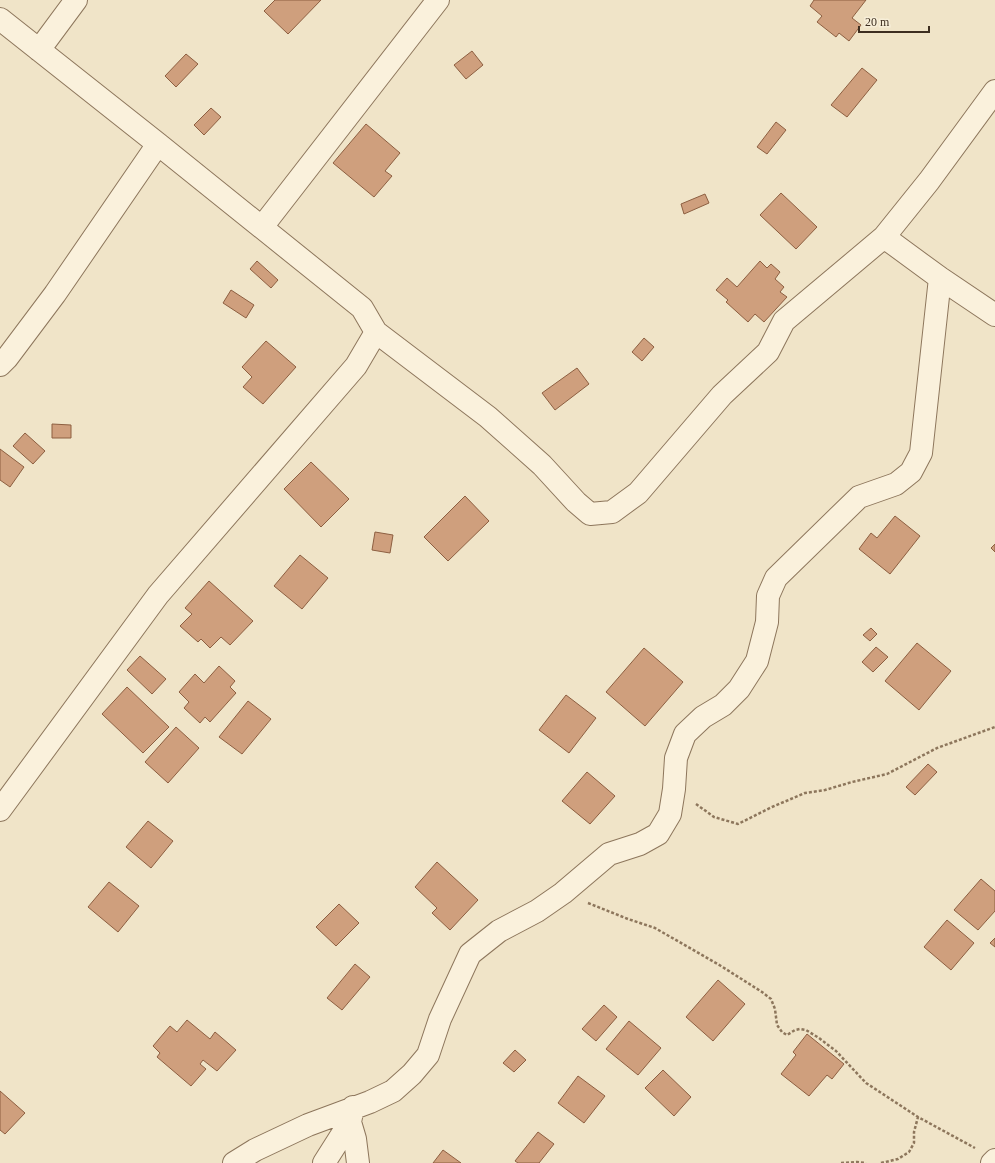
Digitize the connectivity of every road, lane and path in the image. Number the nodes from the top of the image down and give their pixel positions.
1 (76, 0) edge
2 (438, 0) edge
3 (0, 19) edge
4 (39, 50) junction
5 (995, 91) edge
6 (158, 144) junction
7 (262, 227) junction
8 (884, 237) junction
9 (940, 278) junction
10 (995, 314) edge
11 (376, 332) junction
12 (0, 365) edge
13 (995, 727) edge
14 (674, 789) junction
15 (0, 810) edge
16 (563, 893) junction
17 (352, 1115) junction
18 (918, 1117) junction
19 (976, 1148) dead end
20 (995, 1160) edge
21 (234, 1163) edge
22 (324, 1163) edge
23 (358, 1163) edge
24 (841, 1163) edge
25 (866, 1163) edge
26 (881, 1163) edge
27 (992, 1163) edge

1 - 4 street
2 - 7 street
3 - 4 street
4 - 6 street
5 - 8 street
6 - 7 street
6 - 12 street
7 - 11 street
8 - 9 street
8 - 11 street
9 - 10 street
9 - 14 street
11 - 15 street
13 - 14 path
14 - 16 street
16 - 17 street
16 - 18 path
17 - 21 street
17 - 22 street
17 - 23 street
18 - 19 path
18 - 26 path
20 - 27 street
24 - 25 path

